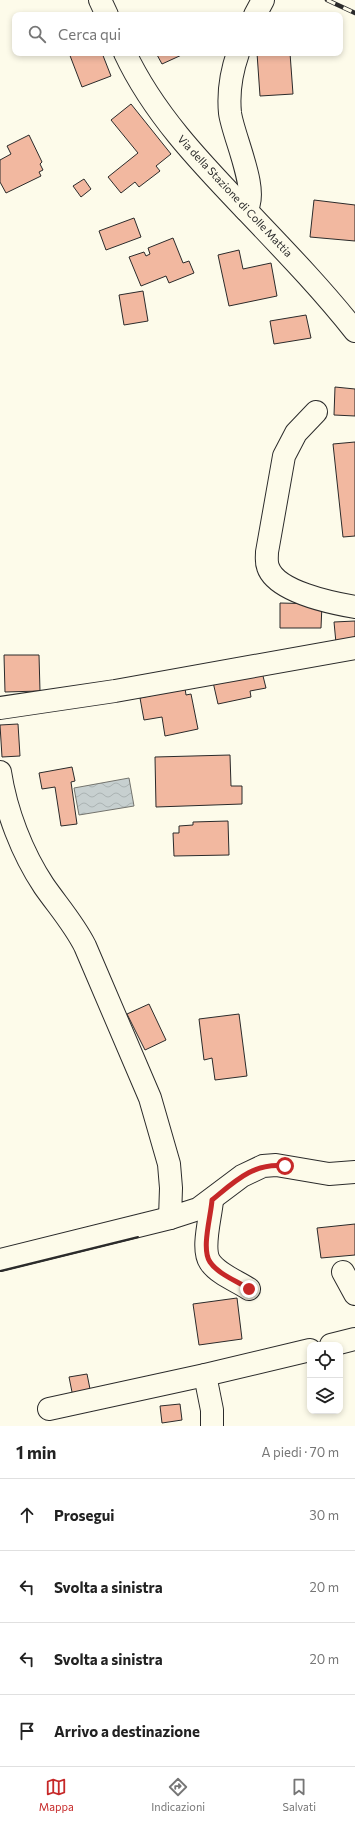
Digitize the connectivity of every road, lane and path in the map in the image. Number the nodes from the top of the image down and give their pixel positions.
1 (100, 0) edge
2 (106, 12) edge
3 (126, 56) edge
4 (237, 56) edge
5 (246, 210) junction
6 (355, 331) edge
7 (316, 412) dead end
8 (355, 607) edge
9 (355, 648) edge
10 (0, 708) edge
11 (0, 772) edge
12 (355, 1172) edge
13 (212, 1200) junction
14 (170, 1218) junction
15 (0, 1260) edge
16 (343, 1272) dead end
17 (249, 1289) dead end
18 (355, 1294) edge
19 (355, 1339) edge
20 (343, 1342) edge
21 (307, 1351) edge
22 (205, 1375) junction
23 (49, 1409) dead end
24 (212, 1426) edge

1 - 2 street
3 - 5 street, Via della Stazione di Colle Mattia
4 - 5 street
5 - 6 street, Via della Stazione di Colle Mattia
7 - 8 street
9 - 10 street
11 - 14 street
12 - 13 street
13 - 14 street
13 - 17 street
14 - 15 street
16 - 18 street
19 - 20 street
21 - 22 street
22 - 23 street
22 - 24 street

